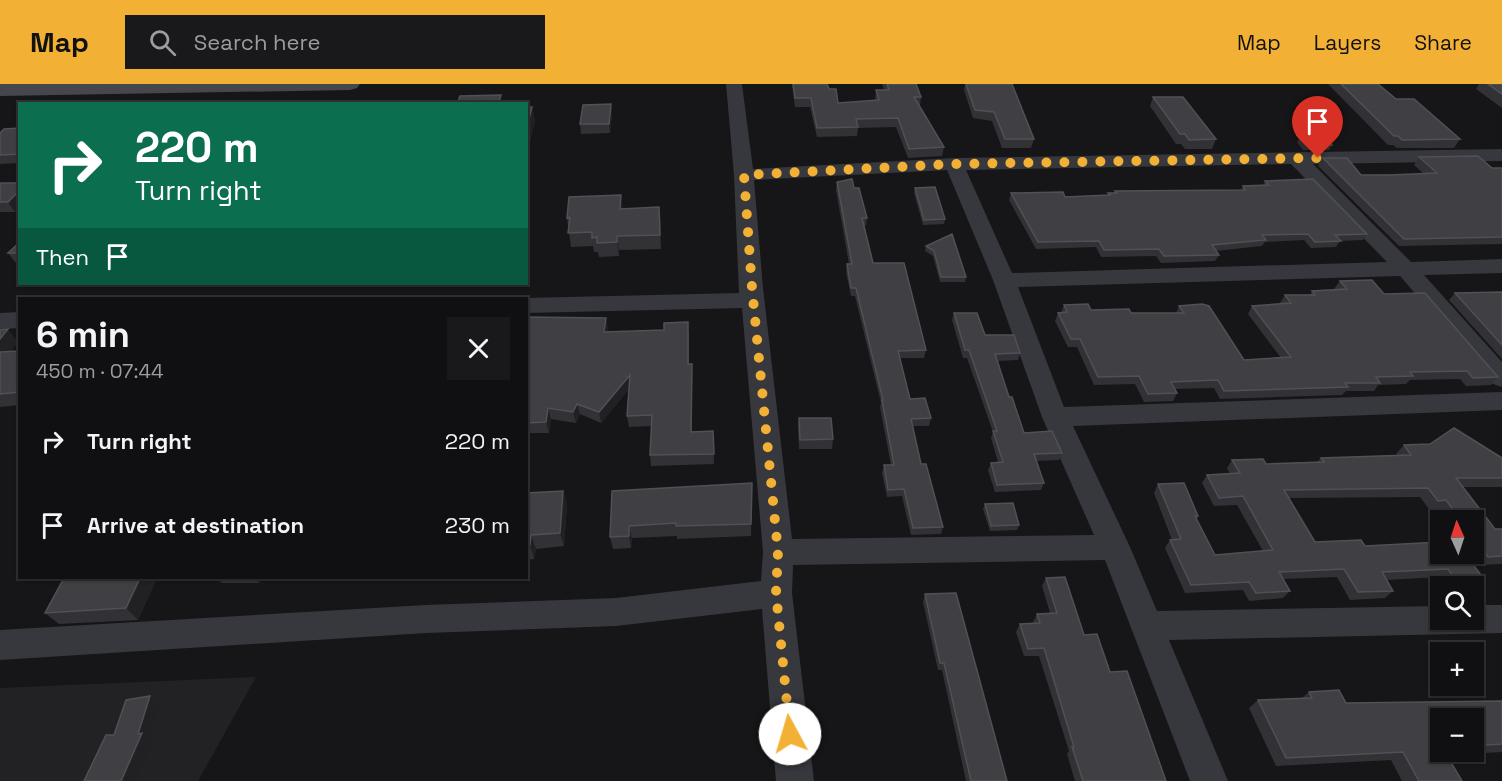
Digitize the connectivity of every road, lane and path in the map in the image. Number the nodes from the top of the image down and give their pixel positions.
1 (350, 84) edge
2 (734, 84) edge
3 (4, 90) edge
4 (1502, 155) edge
5 (1296, 158) junction
6 (954, 164) junction
7 (744, 175) junction
8 (1502, 266) edge
9 (1405, 268) junction
10 (1004, 280) junction
11 (752, 288) junction
12 (528, 306) edge
13 (18, 320) edge
14 (0, 321) edge
15 (1502, 378) edge
16 (1502, 401) edge
17 (1055, 417) junction
18 (1115, 547) junction
19 (778, 552) junction
20 (776, 593) junction
21 (1502, 619) edge
22 (1146, 626) junction
23 (0, 645) edge
24 (795, 781) edge
25 (1209, 781) edge

1 - 3 street
2 - 7 street
4 - 5 street
5 - 6 street
5 - 9 street
6 - 7 street
6 - 10 street
7 - 11 street
8 - 9 street
9 - 10 street
9 - 15 street
10 - 17 street
11 - 12 street
11 - 19 street
13 - 14 street
16 - 17 street
17 - 18 street
18 - 19 street
18 - 22 street
19 - 20 street
20 - 23 street
20 - 24 street
21 - 22 street
22 - 25 street

